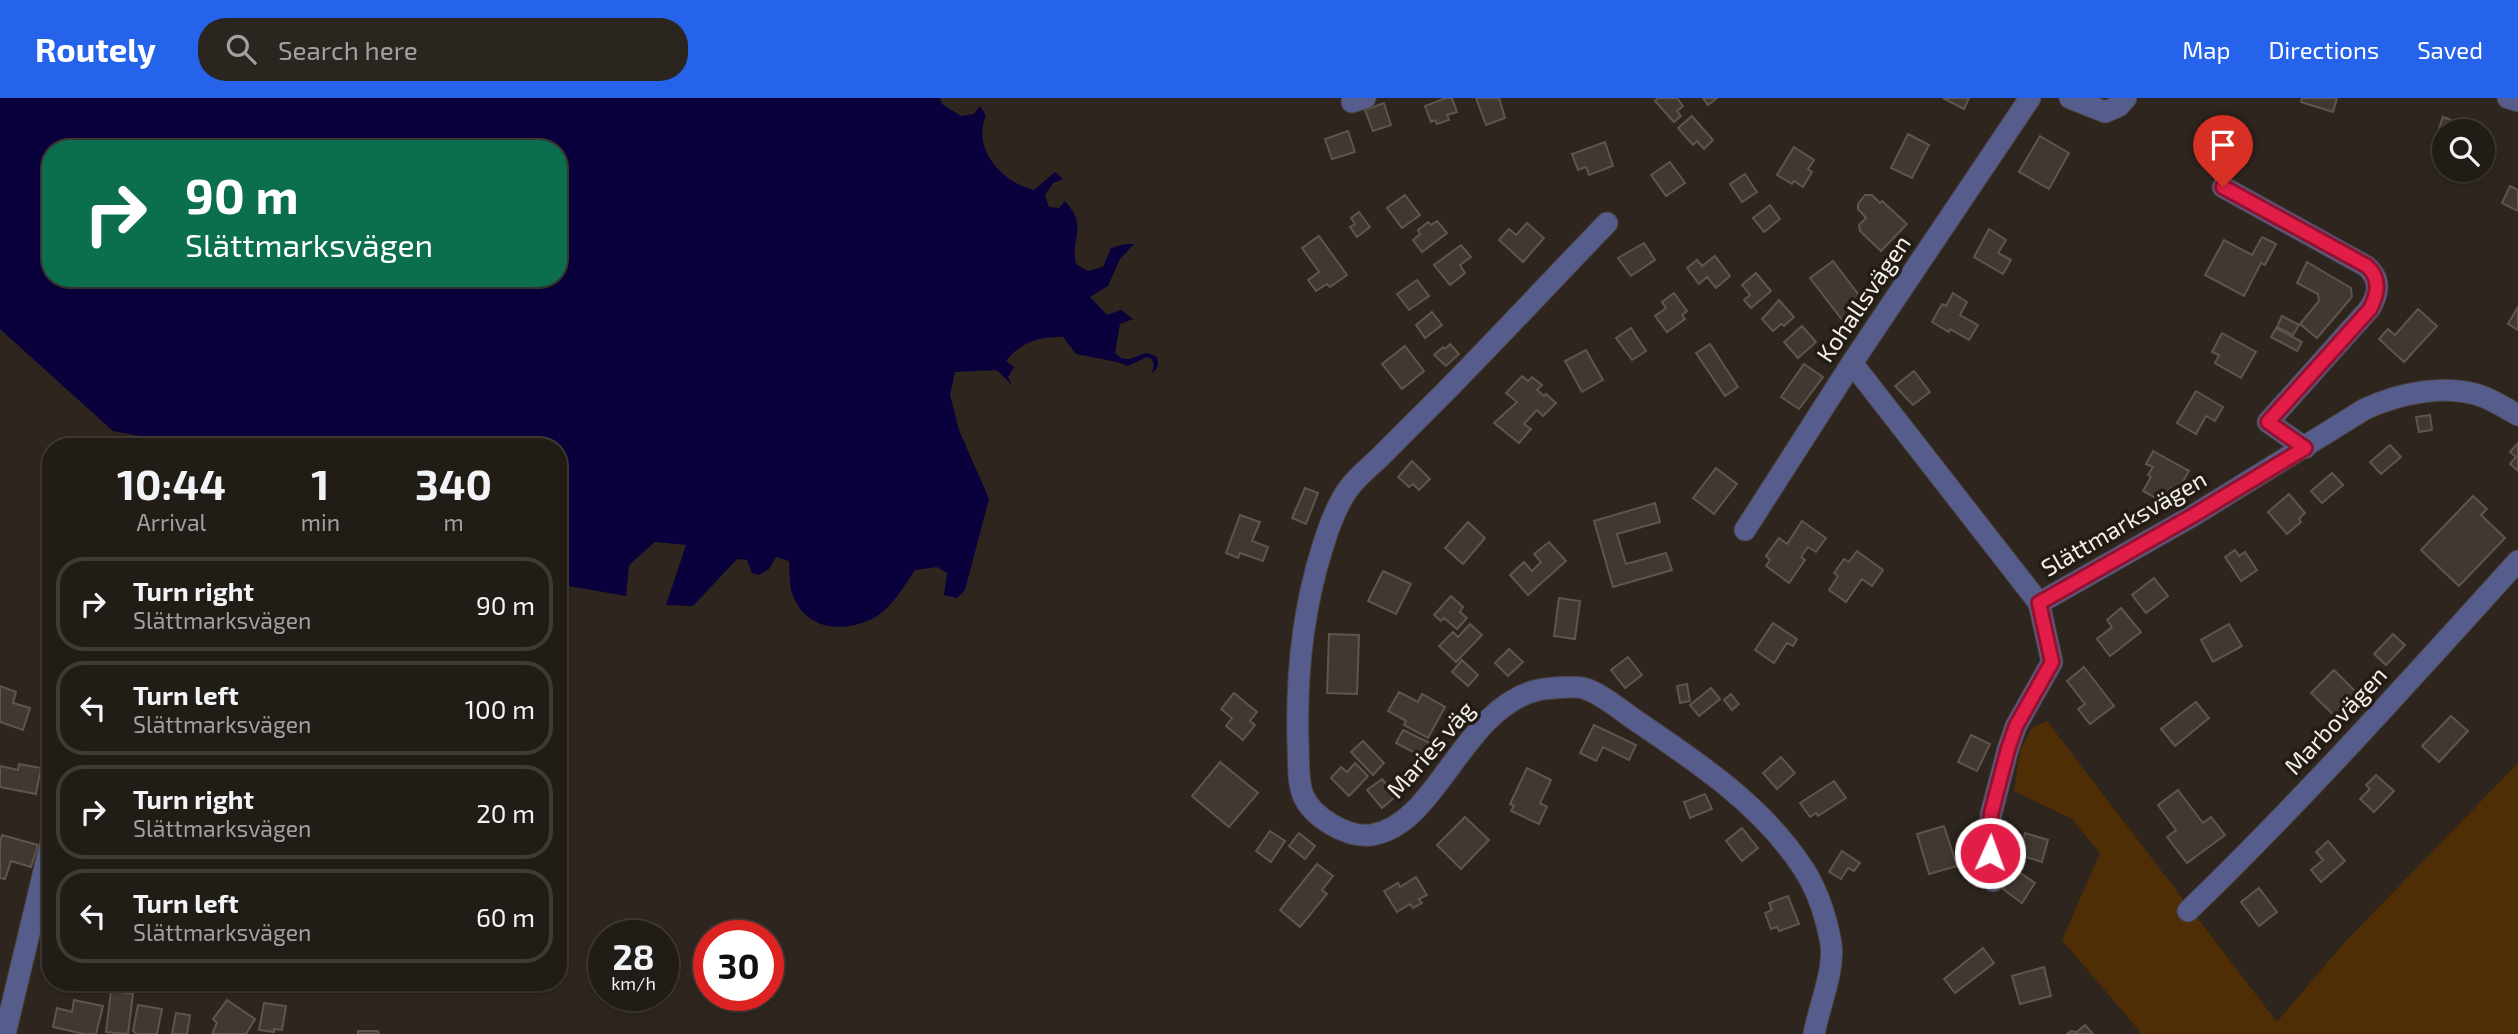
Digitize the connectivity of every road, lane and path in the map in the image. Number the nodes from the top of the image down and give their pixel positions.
1 (2030, 98) edge
2 (2070, 98) edge
3 (2126, 98) edge
4 (2508, 98) edge
5 (2518, 101) edge
6 (2223, 187) dead end
7 (1607, 223) dead end
8 (1852, 363) junction
9 (2518, 415) edge
10 (2305, 448) junction
11 (1745, 530) dead end
12 (2518, 561) edge
13 (2039, 603) junction
14 (42, 880) edge
15 (1993, 881) dead end
16 (2188, 911) dead end
17 (5, 1034) edge
18 (1814, 1034) edge

1 - 8 street, Kohallsvägen
2 - 3 street
4 - 5 street
6 - 10 street
7 - 18 street, Maries väg
8 - 11 street, Kohallsvägen
8 - 13 street
9 - 10 street, Slättmarksvägen
10 - 13 street, Slättmarksvägen
12 - 16 street, Marbovägen
13 - 15 street, Slättmarksvägen
14 - 17 street

